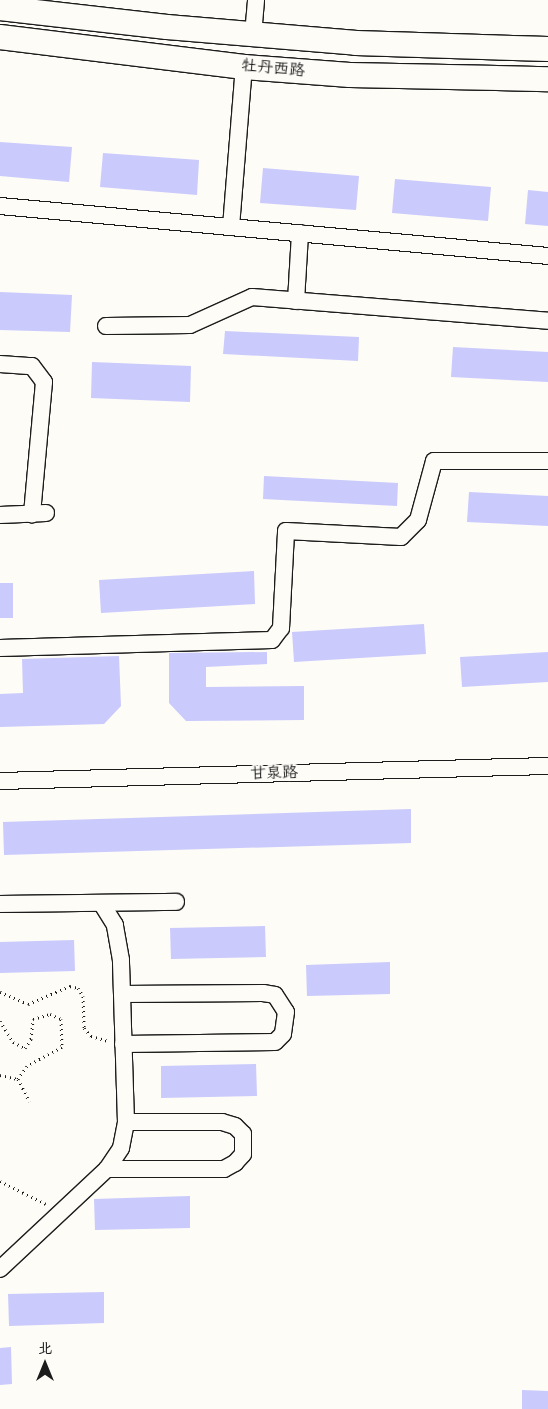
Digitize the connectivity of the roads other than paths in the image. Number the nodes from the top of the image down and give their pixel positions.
1 (256, 0) edge
2 (0, 8) edge
3 (253, 35) junction
4 (0, 37) edge
5 (548, 49) edge
6 (244, 67) junction
7 (548, 79) edge
8 (0, 206) edge
9 (231, 227) junction
10 (300, 233) junction
11 (548, 256) edge
12 (296, 301) junction
13 (548, 321) edge
14 (106, 326) dead end
15 (0, 364) edge
16 (548, 461) edge
17 (0, 515) edge
18 (0, 648) edge
19 (548, 766) edge
20 (0, 781) edge
21 (176, 902) dead end
22 (101, 903) junction
23 (0, 904) edge
24 (122, 994) junction
25 (123, 1044) junction
26 (126, 1122) junction
27 (107, 1169) junction
28 (0, 1269) edge

1 - 3 street
2 - 3 street, 牡丹西路
3 - 5 street, 牡丹西路
4 - 6 street, 牡丹西路
6 - 7 street, 牡丹西路
6 - 9 street
8 - 9 street
9 - 10 street
10 - 11 street
10 - 12 street
12 - 13 street
12 - 14 street
15 - 17 street
16 - 18 street
19 - 20 street, 甘泉路
21 - 22 street
22 - 23 street
22 - 24 street
24 - 25 street
24 - 25 street
25 - 26 street
26 - 27 street
26 - 27 street
27 - 28 street

